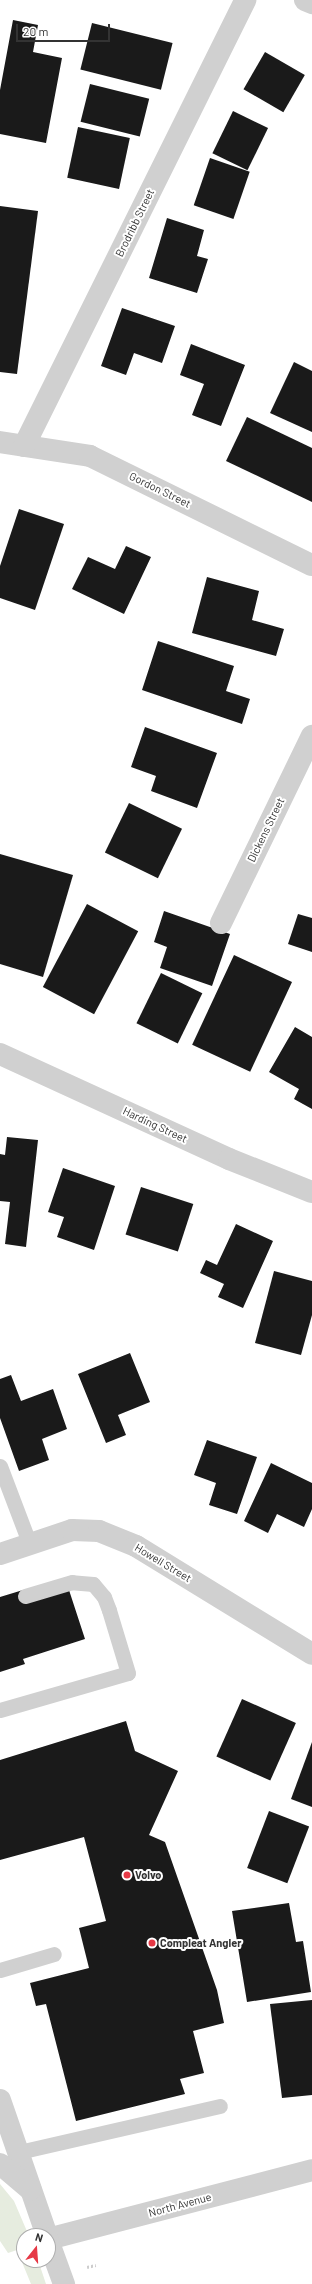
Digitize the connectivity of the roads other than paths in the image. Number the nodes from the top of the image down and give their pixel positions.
1 (244, 0) edge
2 (305, 0) edge
3 (312, 3) edge
4 (0, 442) edge
5 (24, 446) junction
6 (312, 565) edge
7 (312, 736) edge
8 (220, 923) dead end
9 (0, 1054) edge
10 (312, 1192) edge
11 (0, 1466) edge
12 (30, 1545) junction
13 (0, 1554) edge
14 (25, 1596) dead end
15 (312, 1654) edge
16 (0, 1710) edge
17 (54, 1954) dead end
18 (0, 1970) edge
19 (0, 2100) edge
20 (220, 2106) dead end
21 (19, 2152) junction
22 (0, 2164) edge
23 (312, 2170) edge
24 (34, 2192) junction
25 (45, 2228) edge
26 (56, 2236) edge
27 (56, 2261) edge
28 (64, 2284) edge

1 - 5 street, Brodribb Street
2 - 3 street
4 - 5 street, Gordon Street
5 - 6 street, Gordon Street
7 - 8 street, Dickens Street
9 - 10 street, Harding Street
11 - 12 lane
12 - 13 street, Howell Street
12 - 15 street, Howell Street
14 - 16 lane
17 - 18 lane
19 - 21 street
20 - 21 lane
21 - 24 street
22 - 24 street
23 - 26 street, North Avenue
24 - 25 street
27 - 28 street

